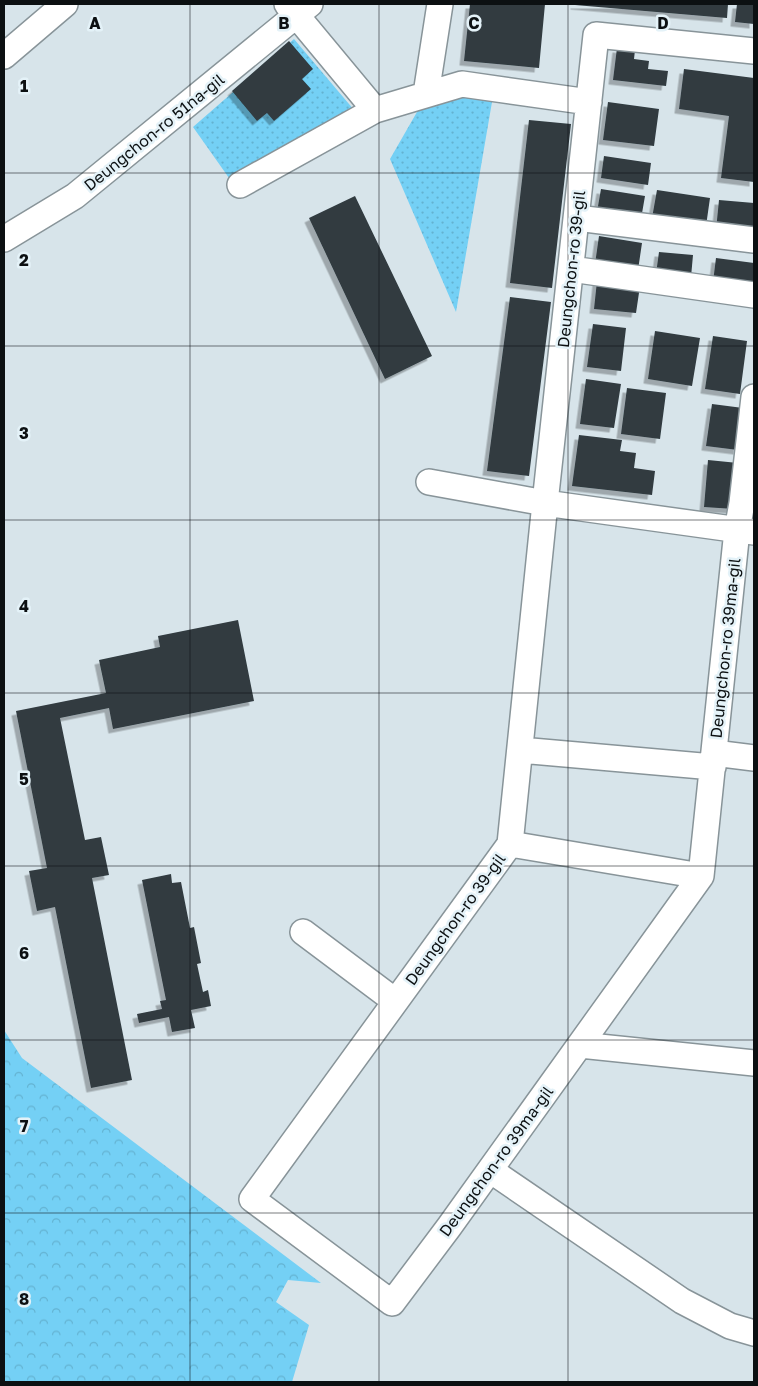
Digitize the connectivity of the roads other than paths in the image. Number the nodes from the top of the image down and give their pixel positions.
1 (65, 4) edge
2 (440, 4) edge
3 (298, 8) edge
4 (754, 51) edge
5 (4, 56) edge
6 (426, 94) junction
7 (589, 102) junction
8 (375, 110) junction
9 (240, 185) dead end
10 (577, 218) junction
11 (4, 239) edge
12 (754, 240) edge
13 (571, 269) junction
14 (754, 295) edge
15 (754, 397) edge
16 (429, 482) dead end
17 (545, 503) junction
18 (746, 531) edge
19 (520, 750) junction
20 (754, 758) edge
21 (714, 760) junction
22 (510, 844) junction
23 (700, 876) junction
24 (303, 932) dead end
25 (395, 1001) junction
26 (580, 1045) junction
27 (754, 1064) edge
28 (490, 1170) junction
29 (252, 1199) joint
30 (754, 1334) edge

1 - 5 street
2 - 6 street
3 - 8 street, Deungchon-ro 51na-gil
3 - 11 street, Deungchon-ro 51na-gil
4 - 7 street, Deungchon-ro 39-gil
6 - 7 street
6 - 8 street
7 - 10 street, Deungchon-ro 39-gil
8 - 9 street
10 - 12 street
10 - 13 street, Deungchon-ro 39-gil
13 - 14 street
13 - 17 street, Deungchon-ro 39-gil
15 - 18 street, Deungchon-ro 39ma-gil
16 - 17 street
17 - 18 street
17 - 19 street, Deungchon-ro 39-gil
18 - 21 street, Deungchon-ro 39ma-gil
19 - 21 street
19 - 22 street, Deungchon-ro 39-gil
20 - 21 street
21 - 23 street, Deungchon-ro 39ma-gil
22 - 23 street
22 - 25 street, Deungchon-ro 39-gil
23 - 26 street, Deungchon-ro 39ma-gil
24 - 25 street
25 - 29 street, Deungchon-ro 39-gil
26 - 27 street
26 - 28 street, Deungchon-ro 39ma-gil
28 - 29 street, Deungchon-ro 39ma-gil
28 - 30 street

